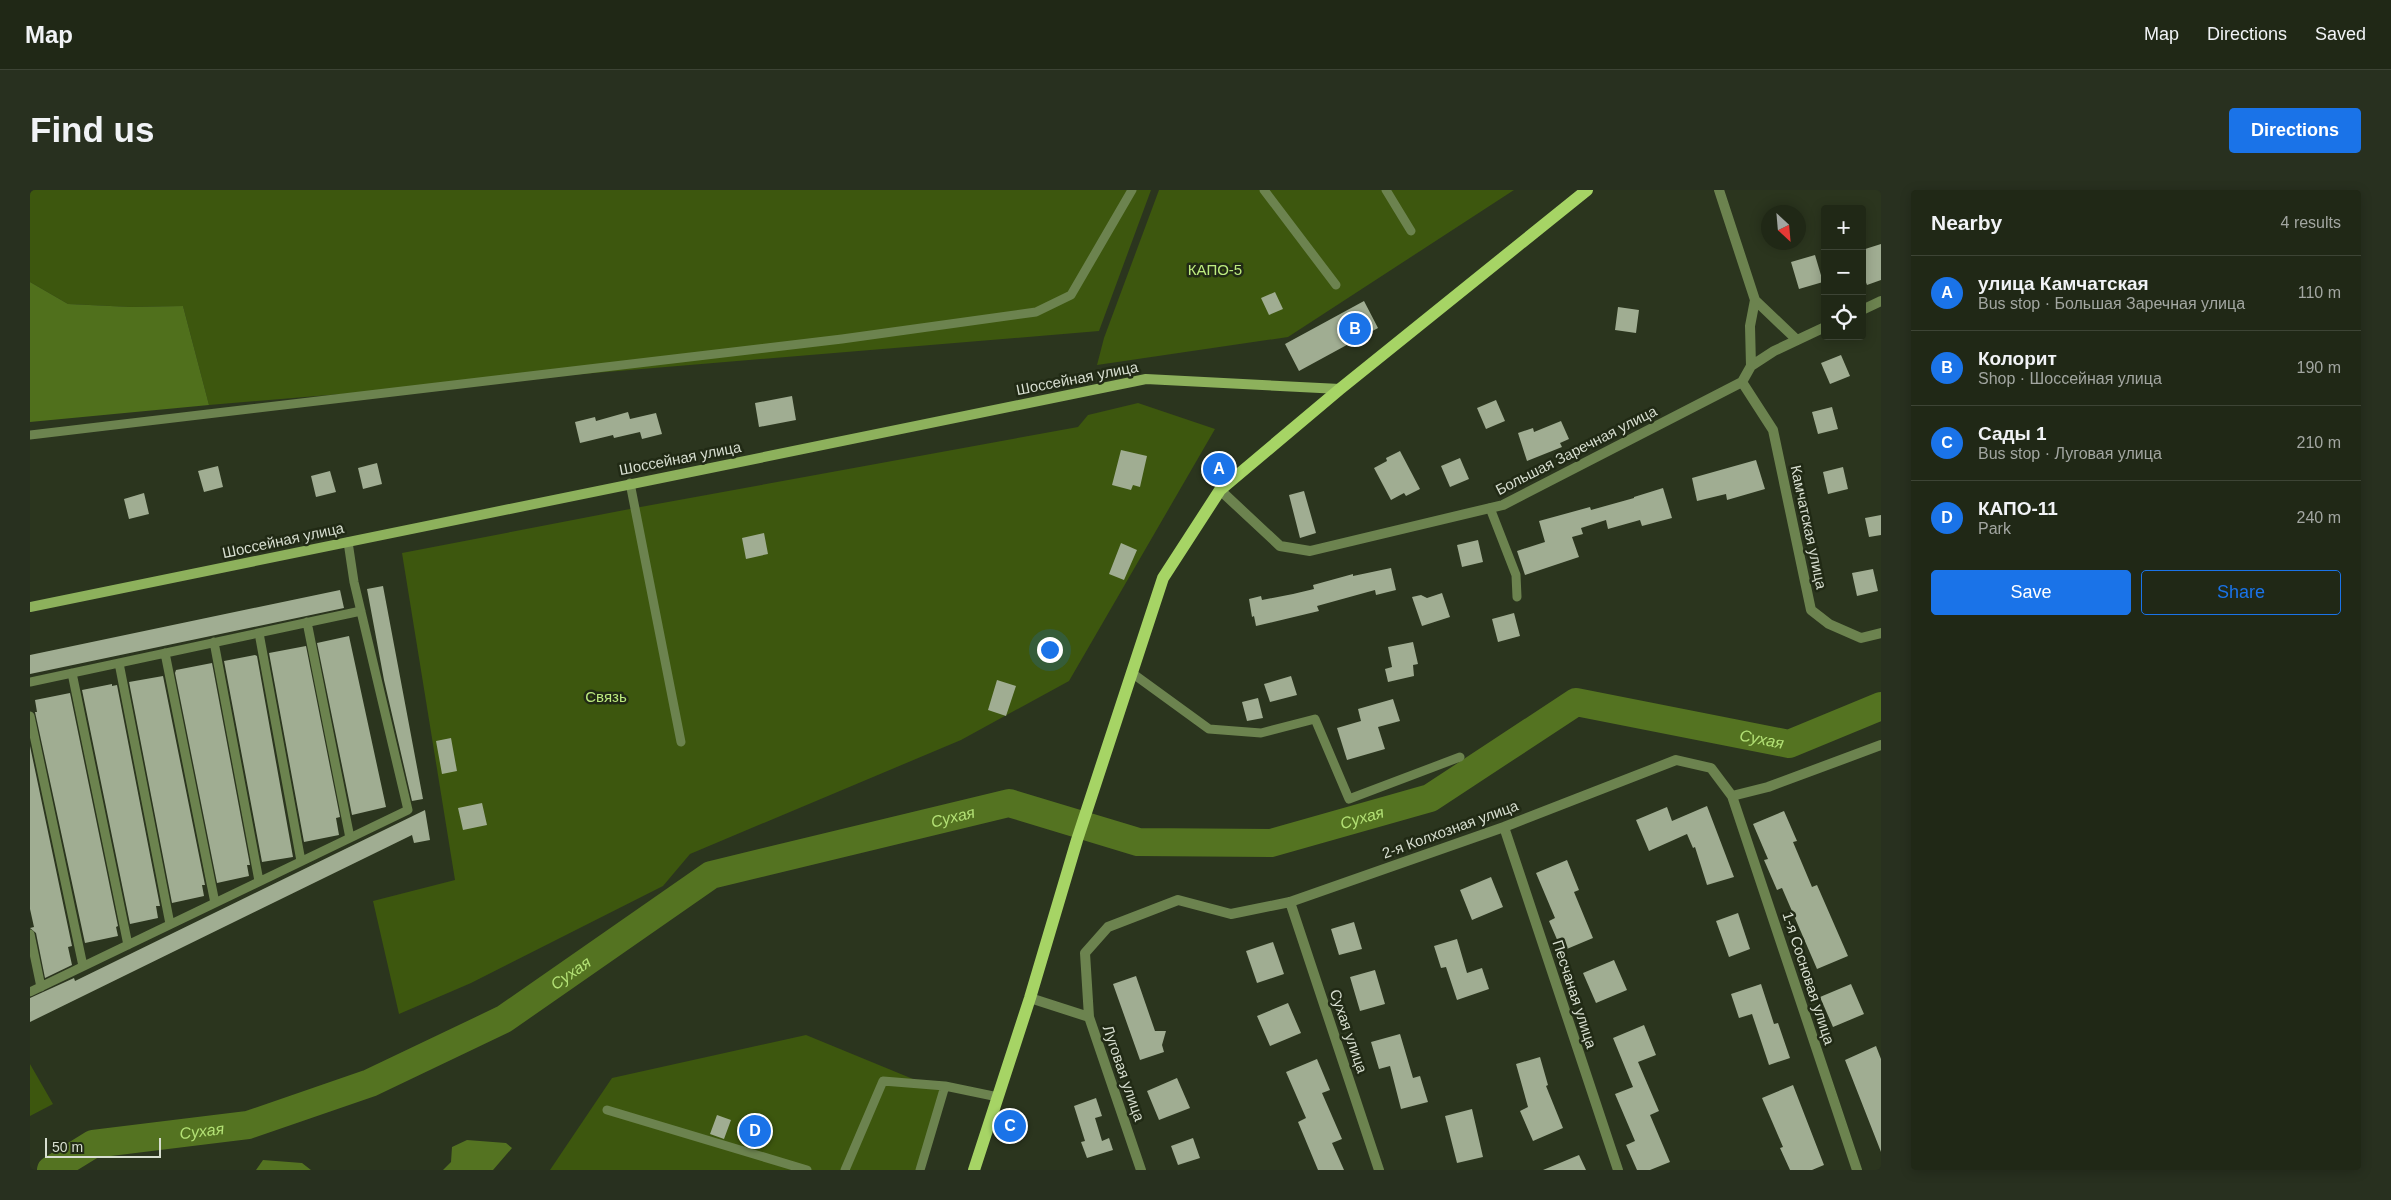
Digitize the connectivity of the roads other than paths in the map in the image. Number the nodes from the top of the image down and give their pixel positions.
1 (1132, 190) edge
2 (1264, 190) edge
3 (1386, 190) edge
4 (1586, 190) edge
5 (1719, 190) edge
6 (1411, 231) dead end
7 (1336, 285) dead end
8 (1755, 300) junction
9 (1881, 302) edge
10 (1866, 308) edge
11 (1821, 330) edge
12 (1797, 340) junction
13 (1751, 366) junction
14 (1742, 382) junction
15 (1340, 389) junction
16 (30, 435) edge
17 (630, 483) junction
18 (1220, 490) junction
19 (1490, 508) junction
20 (348, 542) junction
21 (1517, 597) dead end
22 (30, 607) edge
23 (361, 611) junction
24 (307, 622) junction
25 (259, 632) junction
26 (1881, 633) edge
27 (214, 642) junction
28 (165, 653) junction
29 (119, 663) junction
30 (72, 673) junction
31 (1132, 673) junction
32 (30, 682) edge
33 (30, 716) edge
34 (682, 742) dead end
35 (1881, 745) edge
36 (1460, 758) dead end
37 (1732, 796) junction
38 (1504, 827) junction
39 (350, 838) junction
40 (301, 861) junction
41 (259, 882) junction
42 (1290, 902) junction
43 (215, 903) junction
44 (170, 924) junction
45 (30, 934) edge
46 (128, 945) junction
47 (83, 966) junction
48 (41, 987) junction
49 (30, 992) edge
50 (1030, 998) junction
51 (1089, 1017) junction
52 (945, 1086) junction
53 (998, 1097) junction
54 (607, 1110) dead end
55 (806, 1170) edge
56 (845, 1170) edge
57 (920, 1170) edge
58 (974, 1170) edge
59 (1141, 1170) edge
60 (1379, 1170) edge
61 (1618, 1170) edge
62 (1857, 1170) edge

1 - 16 lane
2 - 7 lane
3 - 6 lane
4 - 15 main road
5 - 8 street
8 - 12 street
8 - 13 street
9 - 10 street
11 - 12 street
12 - 13 street
13 - 14 street
14 - 19 street, Большая Заречная улица
14 - 26 street, Камчатская улица
15 - 17 street, Шоссейная улица
15 - 18 main road
17 - 20 street, Шоссейная улица
17 - 34 lane
18 - 19 street, Большая Заречная улица
18 - 31 main road
19 - 21 lane
20 - 22 street, Шоссейная улица
20 - 23 lane
23 - 24 lane
23 - 39 lane
24 - 25 lane
24 - 39 lane
25 - 27 lane
25 - 40 lane
27 - 28 lane
27 - 41 lane
28 - 29 lane
28 - 43 lane
29 - 30 lane
29 - 44 lane
30 - 32 lane
30 - 46 lane
31 - 36 lane
31 - 50 main road
33 - 47 lane
35 - 37 street
37 - 38 street, 2-я Колхозная улица
37 - 62 street, 1-я Сосновая улица
38 - 42 street, 2-я Колхозная улица
38 - 61 street, Песчаная улица
39 - 40 lane
40 - 41 lane
41 - 43 lane
42 - 51 street, 2-я Колхозная улица
42 - 60 street, Сухая улица
43 - 44 lane
44 - 46 lane
45 - 48 lane
46 - 47 lane
47 - 48 lane
48 - 49 lane
50 - 51 street, Луговая улица
50 - 53 main road
51 - 59 street, Луговая улица
52 - 53 lane
52 - 56 lane
52 - 57 lane
53 - 58 main road
54 - 55 lane

